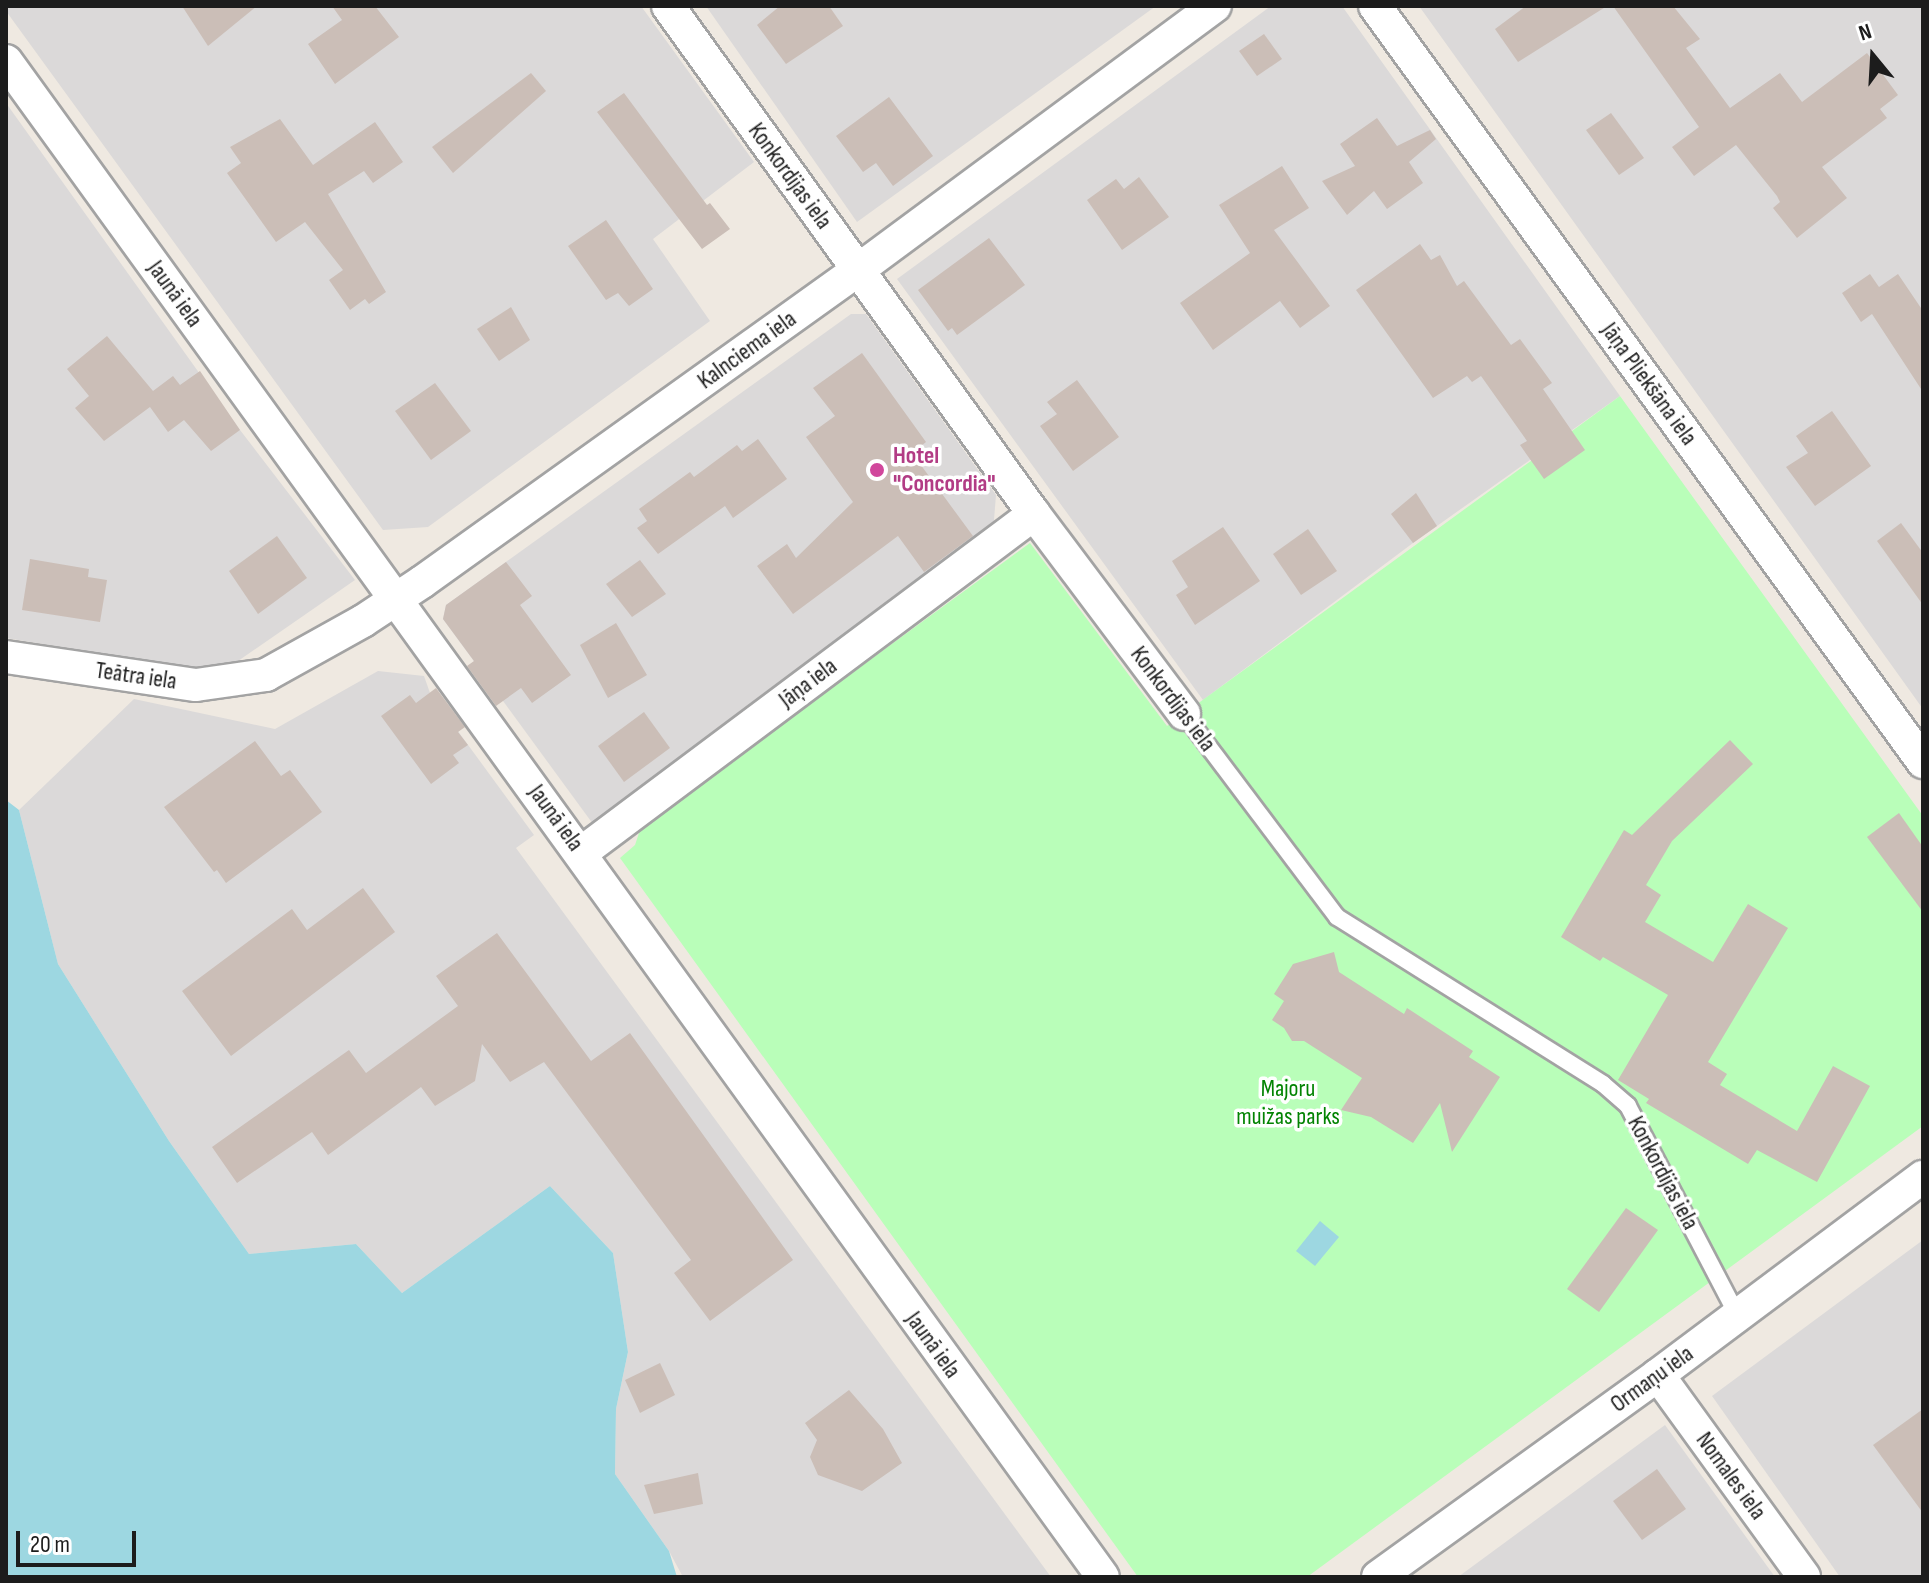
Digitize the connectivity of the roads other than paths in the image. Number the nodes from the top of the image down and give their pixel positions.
1 (668, 6) edge
2 (1215, 6) edge
3 (1375, 6) edge
4 (6, 61) edge
5 (858, 270) junction
6 (1034, 514) junction
7 (397, 599) junction
8 (6, 657) edge
9 (266, 675) joint
10 (1184, 714) joint
11 (1923, 762) edge
12 (581, 853) junction
13 (1923, 1177) edge
14 (1738, 1316) junction
15 (1658, 1375) junction
16 (1103, 1577) edge
17 (1378, 1577) edge
18 (1804, 1577) edge

1 - 5 street, Konkordijas iela
2 - 5 street, Kalnciema iela
3 - 11 street, Jāņa Pliekšāna iela
4 - 7 street, Jaunā iela
5 - 6 street, Konkordijas iela
5 - 7 street, Kalnciema iela
6 - 10 street, Konkordijas iela
6 - 12 street, Jāņa iela
7 - 9 street, Kalnciema iela
7 - 12 street, Jaunā iela
8 - 9 street, Teātra iela
10 - 14 lane, Konkordijas iela
12 - 16 street, Jaunā iela
13 - 14 street, Ormaņu iela
14 - 15 street, Ormaņu iela
15 - 17 street, Ormaņu iela
15 - 18 street, Nomales iela

